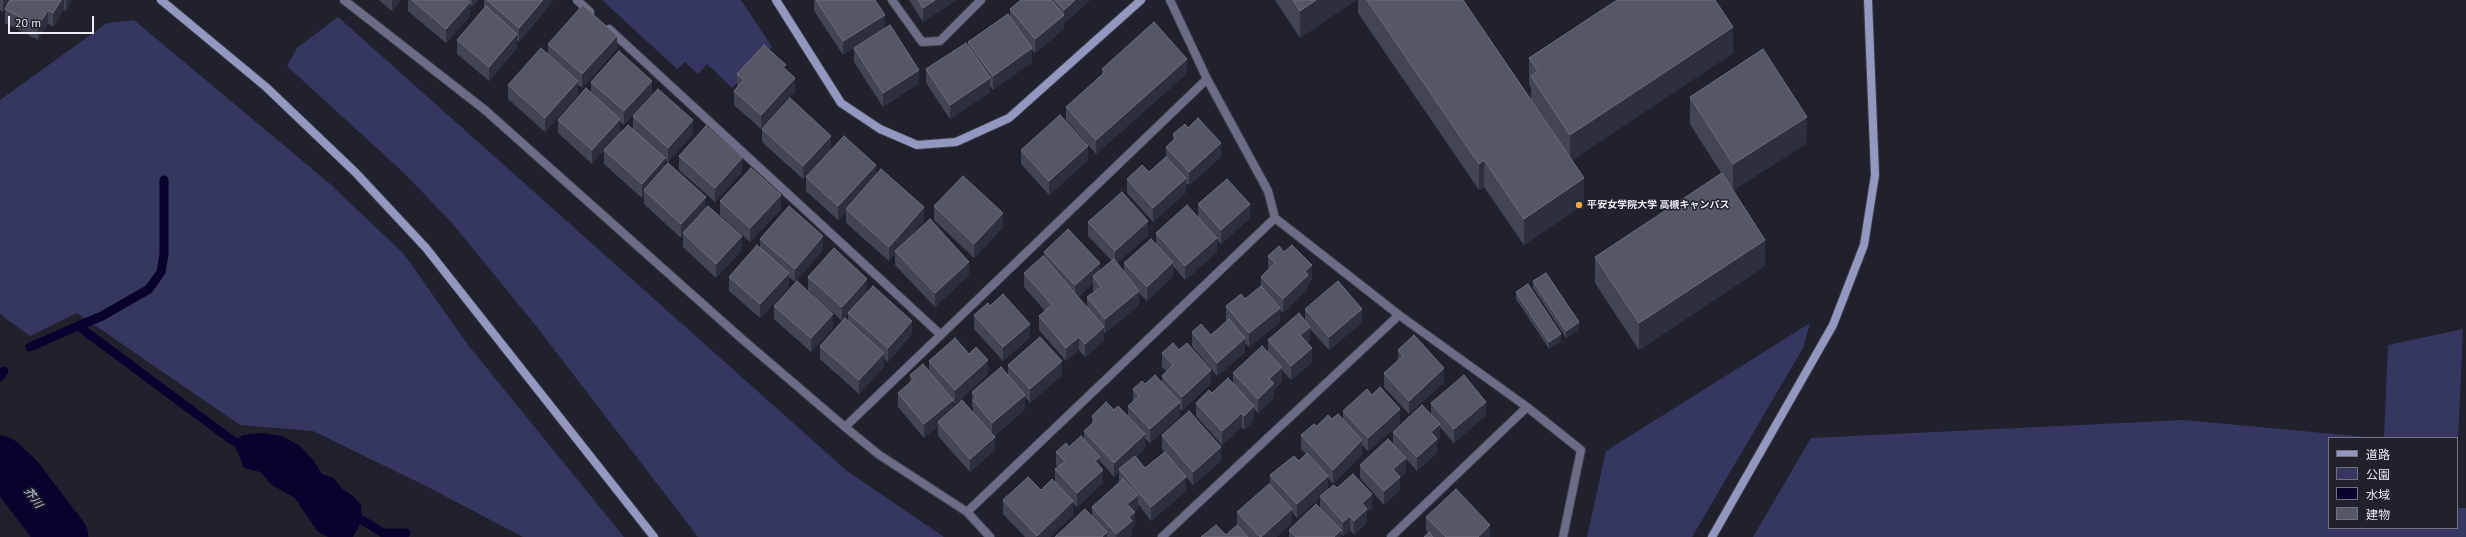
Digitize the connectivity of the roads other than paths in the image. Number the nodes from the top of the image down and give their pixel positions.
1 (161, 0) edge
2 (344, 0) edge
3 (578, 0) edge
4 (892, 0) edge
5 (981, 0) edge
6 (1140, 0) edge
7 (1170, 0) edge
8 (1868, 0) edge
9 (780, 1) edge
10 (1207, 79) junction
11 (1275, 218) junction
12 (1399, 315) junction
13 (941, 335) junction
14 (1527, 407) junction
15 (845, 427) junction
16 (967, 512) junction
17 (654, 537) edge
18 (990, 537) edge
19 (1162, 537) edge
20 (1390, 537) edge
21 (1563, 537) edge
22 (1712, 537) edge

1 - 17 street
2 - 15 street
3 - 13 street
4 - 5 street
6 - 9 street
7 - 10 street
8 - 22 street
10 - 11 street
10 - 13 street
11 - 12 street
11 - 16 street
12 - 14 street
12 - 19 street
13 - 15 street
14 - 20 street
14 - 21 street
15 - 16 street
16 - 18 street

